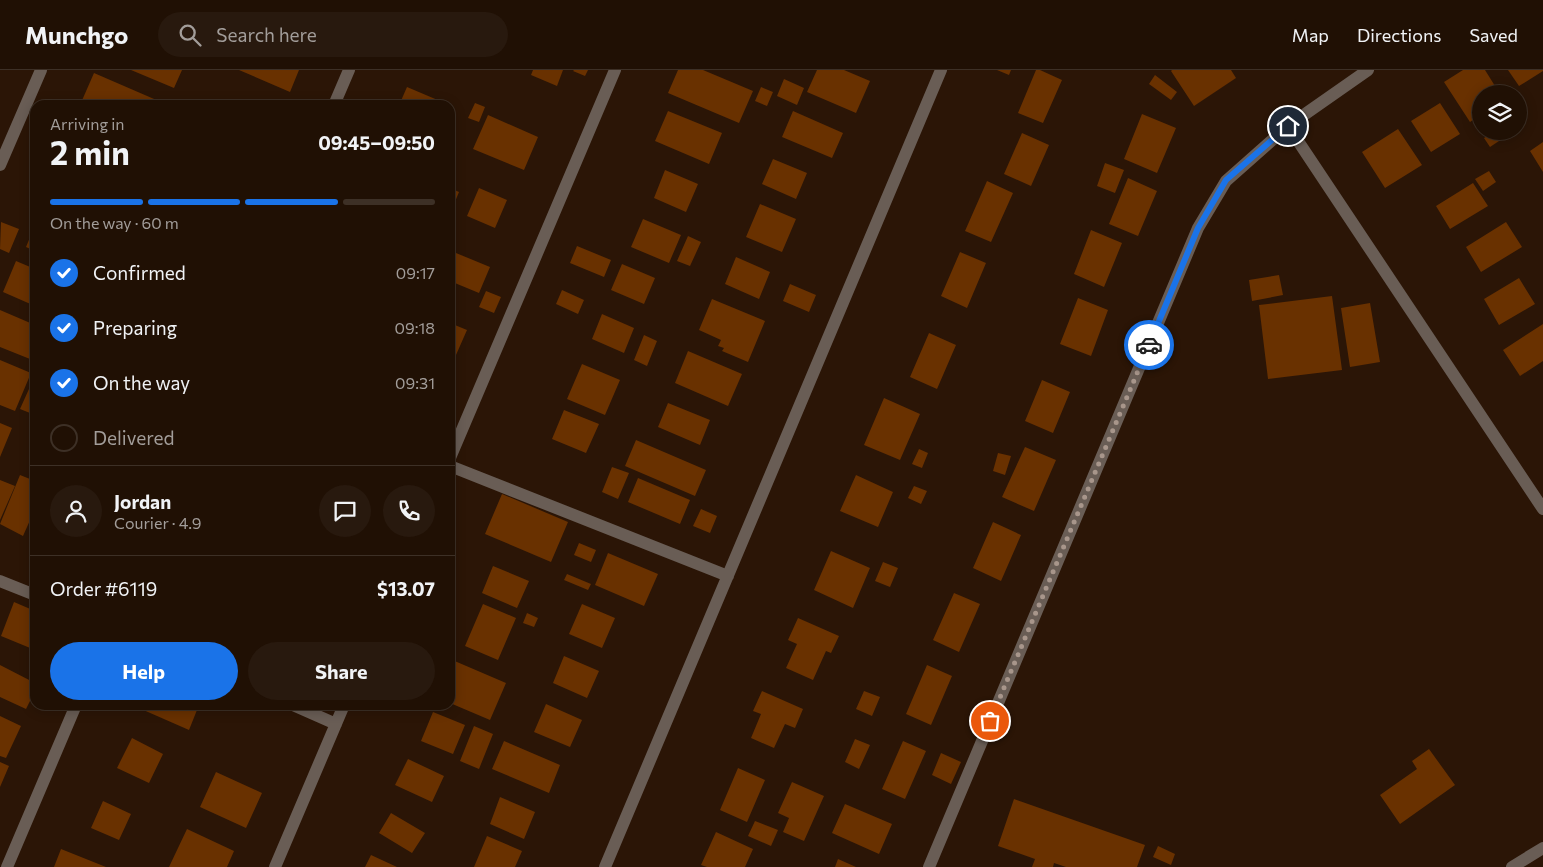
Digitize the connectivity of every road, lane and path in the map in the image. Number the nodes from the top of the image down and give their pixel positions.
1 (41, 70) edge
2 (349, 70) edge
3 (616, 70) edge
4 (941, 70) edge
5 (1368, 70) edge
6 (336, 100) edge
7 (1288, 126) junction
8 (0, 165) edge
9 (455, 446) edge
10 (455, 468) edge
11 (1543, 509) edge
12 (728, 576) junction
13 (0, 580) edge
14 (30, 593) edge
15 (74, 710) edge
16 (304, 710) edge
17 (342, 710) edge
18 (336, 724) junction
19 (1543, 848) edge
20 (7, 867) edge
21 (275, 867) edge
22 (605, 867) edge
23 (929, 867) edge
24 (1512, 867) edge

1 - 8 street
2 - 6 street
3 - 9 street
4 - 12 street
5 - 7 street
7 - 11 street
7 - 23 street
10 - 12 street
12 - 22 street
13 - 14 street
15 - 20 street
16 - 18 street
17 - 18 street
18 - 21 street
19 - 24 street

